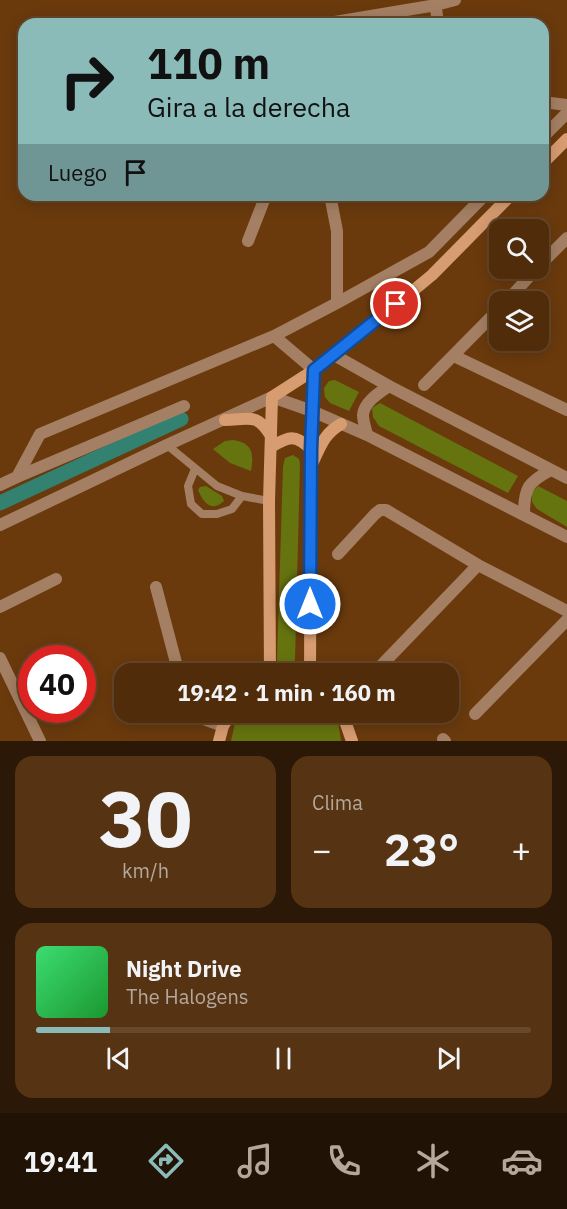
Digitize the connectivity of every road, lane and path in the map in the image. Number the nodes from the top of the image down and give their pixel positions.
1 (456, 0) edge
2 (435, 3) edge
3 (355, 18) edge
4 (437, 18) edge
5 (549, 103) edge
6 (567, 105) edge
7 (567, 113) edge
8 (549, 131) edge
9 (567, 139) edge
10 (549, 157) edge
11 (264, 201) edge
12 (331, 201) edge
13 (479, 201) edge
14 (505, 201) edge
15 (567, 238) edge
16 (248, 241) dead end
17 (549, 257) edge
18 (528, 279) edge
19 (516, 291) edge
20 (337, 303) junction
21 (489, 319) edge
22 (274, 336) junction
23 (334, 355) junction
24 (454, 356) junction
25 (314, 370) junction
26 (424, 385) dead end
27 (388, 386) junction
28 (273, 397) junction
29 (184, 406) dead end
30 (567, 410) edge
31 (312, 411) junction
32 (225, 420) junction
33 (341, 424) junction
34 (367, 435) junction
35 (271, 441) junction
36 (167, 445) junction
37 (311, 449) junction
38 (311, 466) junction
39 (195, 469) junction
40 (551, 470) junction
41 (17, 477) junction
42 (567, 478) edge
43 (0, 485) edge
44 (242, 496) junction
45 (269, 501) junction
46 (524, 514) junction
47 (0, 525) edge
48 (567, 537) edge
49 (338, 554) dead end
50 (478, 565) junction
51 (56, 579) dead end
52 (156, 586) dead end
53 (0, 607) edge
54 (567, 611) edge
55 (567, 620) edge
56 (0, 658) edge
57 (175, 663) edge
58 (270, 663) edge
59 (310, 663) edge
60 (384, 663) edge
61 (475, 714) dead end
62 (215, 723) edge
63 (225, 723) edge
64 (346, 723) edge
65 (223, 726) junction
66 (40, 741) edge
67 (219, 741) edge
68 (352, 741) edge

1 - 2 street
2 - 3 street
2 - 4 street
5 - 6 street
7 - 8 street
9 - 10 street
11 - 16 street
12 - 20 street
13 - 20 street
14 - 23 street
15 - 17 street
18 - 19 street
20 - 22 street
21 - 24 street
22 - 25 street
22 - 41 street
23 - 25 street
23 - 27 street
24 - 26 street
24 - 30 street
25 - 28 street
25 - 31 street
27 - 34 street
27 - 40 street
28 - 31 street
28 - 32 street
28 - 35 street
29 - 41 street
31 - 33 street
31 - 37 street
32 - 35 street
32 - 36 street
33 - 34 street
33 - 38 street
34 - 46 street
35 - 37 street
35 - 45 street
36 - 39 lane
36 - 47 street
37 - 38 street
38 - 59 street
39 - 44 lane
39 - 44 lane
40 - 42 street
40 - 46 street
41 - 43 street
44 - 45 lane
45 - 58 street
46 - 48 street
49 - 50 street
50 - 54 street
50 - 60 street
51 - 53 street
52 - 57 street
55 - 61 street
56 - 66 street
62 - 65 street
63 - 65 street
64 - 68 street
65 - 67 street

